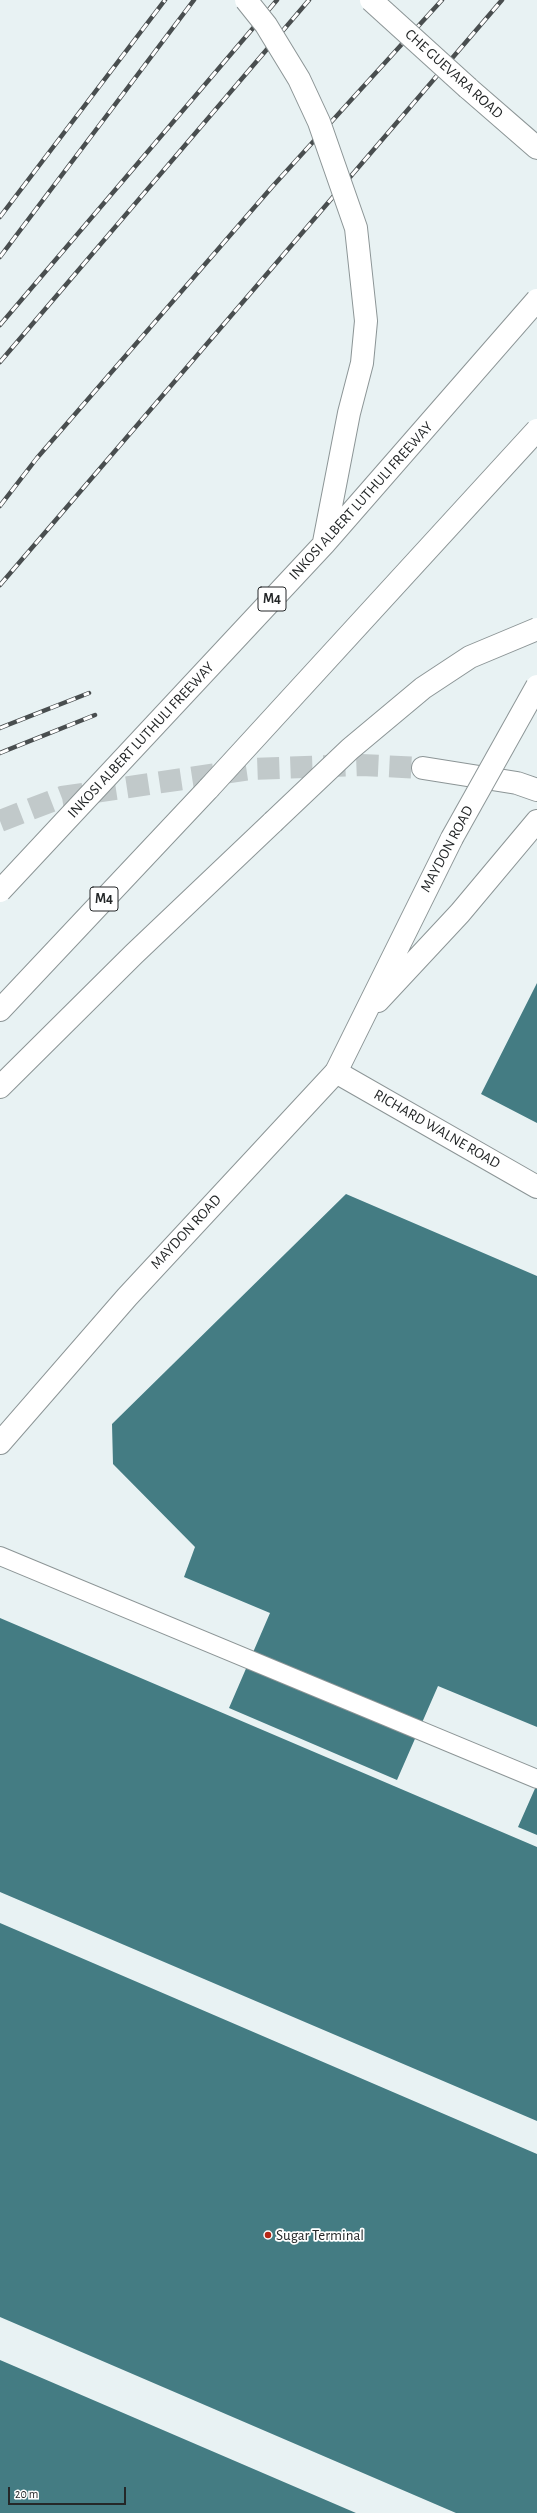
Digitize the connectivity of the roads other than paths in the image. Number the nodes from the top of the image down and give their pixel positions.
1 (246, 0) edge
2 (371, 0) edge
3 (537, 148) edge
4 (537, 300) edge
5 (537, 430) edge
6 (324, 544) junction
7 (537, 629) edge
8 (537, 686) edge
9 (423, 768) tunnel mouth
10 (537, 790) edge
11 (537, 820) edge
12 (0, 891) edge
13 (0, 1010) edge
14 (364, 1016) junction
15 (336, 1072) junction
16 (0, 1087) edge
17 (537, 1187) edge
18 (0, 1443) edge
19 (0, 1556) edge
20 (537, 1779) edge

1 - 6 main road, bridge
2 - 3 main road, CHE GUEVARA ROAD, bridge
4 - 6 main road, INKOSI ALBERT LUTHULI FREEWAY / M4, bridge
5 - 13 main road, M4, bridge
6 - 12 main road, INKOSI ALBERT LUTHULI FREEWAY / M4, bridge
7 - 16 main road, bridge
8 - 14 main road, MAYDON ROAD, bridge
9 - 10 main road
11 - 14 main road, MAYDON ROAD
14 - 15 main road, MAYDON ROAD
15 - 17 main road, RICHARD WALNE ROAD
15 - 18 main road, MAYDON ROAD
19 - 20 lane

